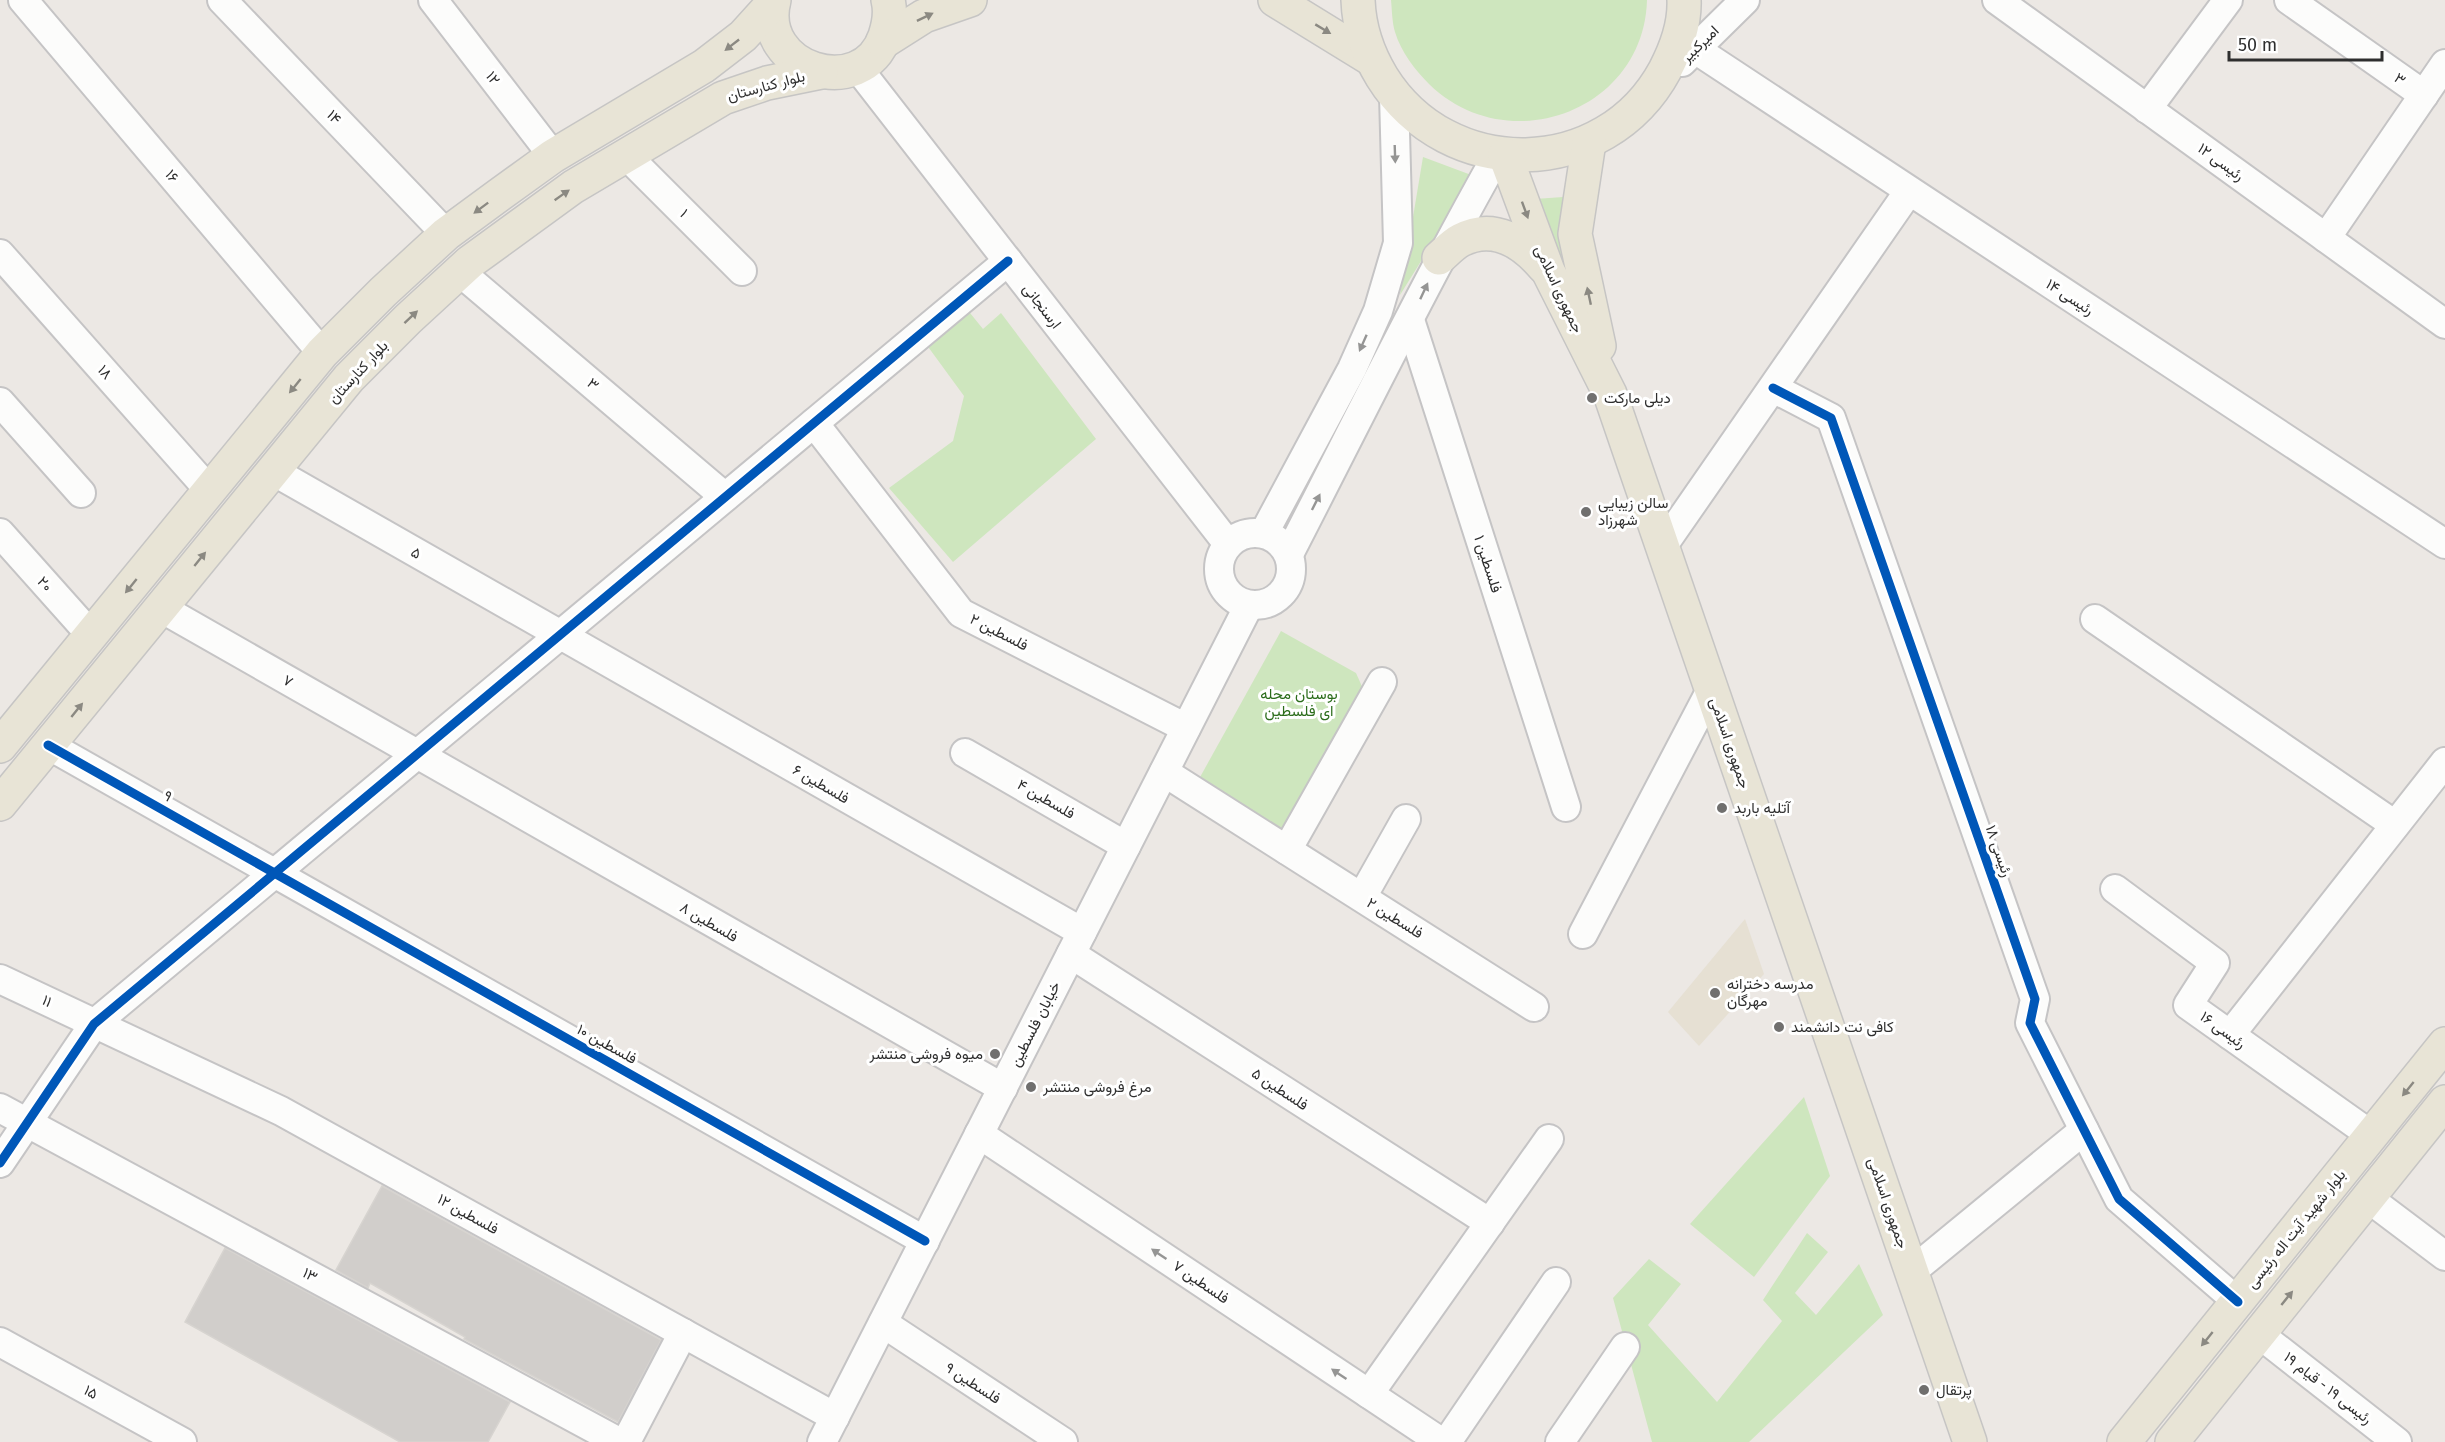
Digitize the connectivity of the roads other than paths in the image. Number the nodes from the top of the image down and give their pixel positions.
1 (23, 0) edge
2 (222, 0) edge
3 (433, 0) edge
4 (888, 0) edge
5 (970, 0) edge
6 (1275, 0) edge
7 (1358, 0) edge
8 (1684, 0) edge
9 (1745, 0) edge
10 (1997, 0) edge
11 (2228, 0) edge
12 (2289, 0) edge
13 (774, 2) edge
14 (883, 42) junction
15 (1695, 49) junction
16 (1371, 59) junction
17 (2445, 64) edge
18 (857, 67) junction
19 (821, 72) junction
20 (1655, 88) junction
21 (1394, 95) junction
22 (2424, 95) junction
23 (2147, 109) junction
24 (1588, 142) junction
25 (1501, 154) junction
26 (626, 155) junction
27 (553, 156) junction
28 (1909, 191) junction
29 (446, 234) junction
30 (2326, 238) junction
31 (0, 254) edge
32 (1439, 258) junction
33 (1008, 261) junction
34 (742, 271) dead end
35 (1548, 271) junction
36 (460, 272) junction
37 (1410, 320) junction
38 (2445, 324) edge
39 (322, 353) junction
40 (1773, 388) junction
41 (1610, 394) junction
42 (0, 402) edge
43 (814, 423) junction
44 (273, 471) junction
45 (209, 490) junction
46 (81, 493) dead end
47 (725, 497) junction
48 (0, 533) edge
49 (1264, 533) junction
50 (1228, 544) junction
51 (2445, 544) edge
52 (1662, 547) junction
53 (1289, 554) junction
54 (1249, 605) junction
55 (160, 608) junction
56 (2095, 619) dead end
57 (91, 635) junction
58 (559, 636) junction
59 (1382, 682) dead end
60 (1712, 690) junction
61 (1186, 728) junction
62 (48, 745) junction
63 (0, 746) edge
64 (966, 753) dead end
65 (416, 755) junction
66 (2445, 762) edge
67 (1164, 772) junction
68 (0, 804) edge
69 (1566, 807) dead end
70 (1406, 819) dead end
71 (2395, 825) junction
72 (1126, 846) junction
73 (1287, 850) junction
74 (274, 873) junction
75 (2115, 889) dead end
76 (1362, 897) junction
77 (1583, 934) dead end
78 (1077, 943) junction
79 (0, 979) edge
80 (1534, 1007) dead end
81 (94, 1024) junction
82 (2230, 1035) junction
83 (2445, 1044) edge
84 (1003, 1088) junction
85 (2445, 1102) edge
86 (0, 1108) edge
87 (27, 1122) junction
88 (2084, 1130) junction
89 (979, 1134) junction
90 (2371, 1135) junction
91 (1549, 1139) dead end
92 (0, 1163) edge
93 (2368, 1198) junction
94 (1490, 1223) junction
95 (925, 1240) junction
96 (2445, 1256) edge
97 (1911, 1272) junction
98 (1556, 1282) dead end
99 (2238, 1302) junction
100 (883, 1323) junction
101 (683, 1333) junction
102 (2259, 1334) junction
103 (0, 1342) edge
104 (1625, 1347) dead end
105 (1369, 1394) junction
106 (828, 1430) edge
107 (1437, 1438) edge
108 (182, 1442) edge
109 (619, 1442) edge
110 (626, 1442) edge
111 (1063, 1442) edge
112 (1560, 1442) edge
113 (1970, 1442) edge
114 (2124, 1442) edge
115 (2172, 1442) edge
116 (2397, 1442) edge

1 - 39 street, ۱۶
2 - 29 street, ۱۴
3 - 27 street, ۱۲
4 - 14 main road
14 -> 5 main road
6 -> 16 main road
7 - 16 main road
8 - 20 main road
9 - 15 street, امیرکبیر
10 - 23 street, رئیسی ۱۲
11 - 23 street
12 - 22 street, ۳
13 - 19 main road
13 -> 27 main road
14 - 18 main road
15 - 20 street, امیرکبیر
15 - 28 street, رئیسی ۱۴
16 - 21 main road
17 - 22 street
18 - 19 main road, بلوار کنارستان
18 - 33 street, ارسنجانی
19 - 26 main road, بلوار کنارستان
20 - 24 main road
21 - 25 main road
21 -> 49 street
22 - 30 street
23 - 30 street, رئیسی ۱۲
24 - 25 main road
41 -> 24 main road
25 - 32 street
25 -> 35 main road, جمهوری اسلامی
26 - 34 street, ۱
36 -> 26 main road, بلوار کنارستان
27 -> 29 main road
28 - 40 street
28 - 51 street, رئیسی ۱۴
29 - 39 main road
30 - 38 street, رئیسی ۱۲
31 - 45 street, ۱۸
32 - 35 main road
37 -> 32 street
33 - 43 street
33 - 50 street, ارسنجانی
35 - 41 main road, جمهوری اسلامی
44 -> 36 main road, بلوار کنارستان
36 - 47 street, ۳
53 -> 37 street
37 - 69 street, فلسطین ۱
39 -> 45 main road
40 - 52 street
40 - 88 street, رئیسی ۱۸
41 - 52 main road, جمهوری اسلامی
42 - 46 street
43 - 47 street
43 - 61 street, فلسطین ۲
55 -> 44 main road, بلوار کنارستان
44 - 58 street, ۵
45 -> 57 main road
47 - 58 street
48 - 57 street, ۲۰
49 - 50 street
49 - 53 street
50 - 54 street
52 - 60 main road, جمهوری اسلامی
53 - 54 street
54 - 61 street, خیابان فلسطین
62 -> 55 main road, بلوار کنارستان
55 - 65 street, ۷
56 - 71 street
57 - 63 main road
58 - 65 street
58 - 78 street, فلسطین ۶
59 - 73 street
60 - 77 street
60 - 97 main road, جمهوری اسلامی
61 - 67 street, خیابان فلسطین
62 - 68 main road, بلوار کنارستان
62 - 74 street, ۹
64 - 72 street, فلسطین ۴
65 - 74 street
65 - 84 street, فلسطین ۸
66 - 71 street
67 - 72 street, خیابان فلسطین
67 - 73 street, فلسطین ۲
70 - 76 street
71 - 82 street
72 - 78 street, خیابان فلسطین
73 - 76 street, فلسطین ۲
74 - 81 street
74 - 95 street, فلسطین ۱۰
75 - 82 street, رئیسی ۱۶
76 - 80 street, فلسطین ۲
78 - 84 street, خیابان فلسطین
78 - 94 street, فلسطین ۵
79 - 81 street, ۱۱
81 - 87 street
81 - 101 street, فلسطین ۱۲
82 - 90 street, رئیسی ۱۶
83 -> 90 main road, بلوار شهید آیت اله رئیسی
84 - 89 street, خیابان فلسطین
85 - 93 main road
86 - 87 street, ۱۳
87 - 92 street
87 - 109 street, ۱۳
88 - 97 street
88 - 99 street, رئیسی ۱۸
89 - 95 street, خیابان فلسطین
105 -> 89 street, فلسطین ۷
90 - 99 main road, بلوار شهید آیت اله رئیسی
91 - 94 street
93 - 96 street
102 -> 93 main road
94 - 105 street
95 - 100 street, خیابان فلسطین
97 - 113 main road, جمهوری اسلامی
98 - 107 street
99 -> 114 main road, بلوار شهید آیت اله رئیسی
100 - 106 street, خیابان فلسطین
100 - 111 street, فلسطین ۹
101 - 106 street, فلسطین ۱۲
101 - 110 street
102 - 115 main road
102 - 116 street, رئیسی ۱۹ - قیام ۱۹
103 - 108 street, ۱۵
104 - 112 street
105 - 107 street, فلسطین ۷

